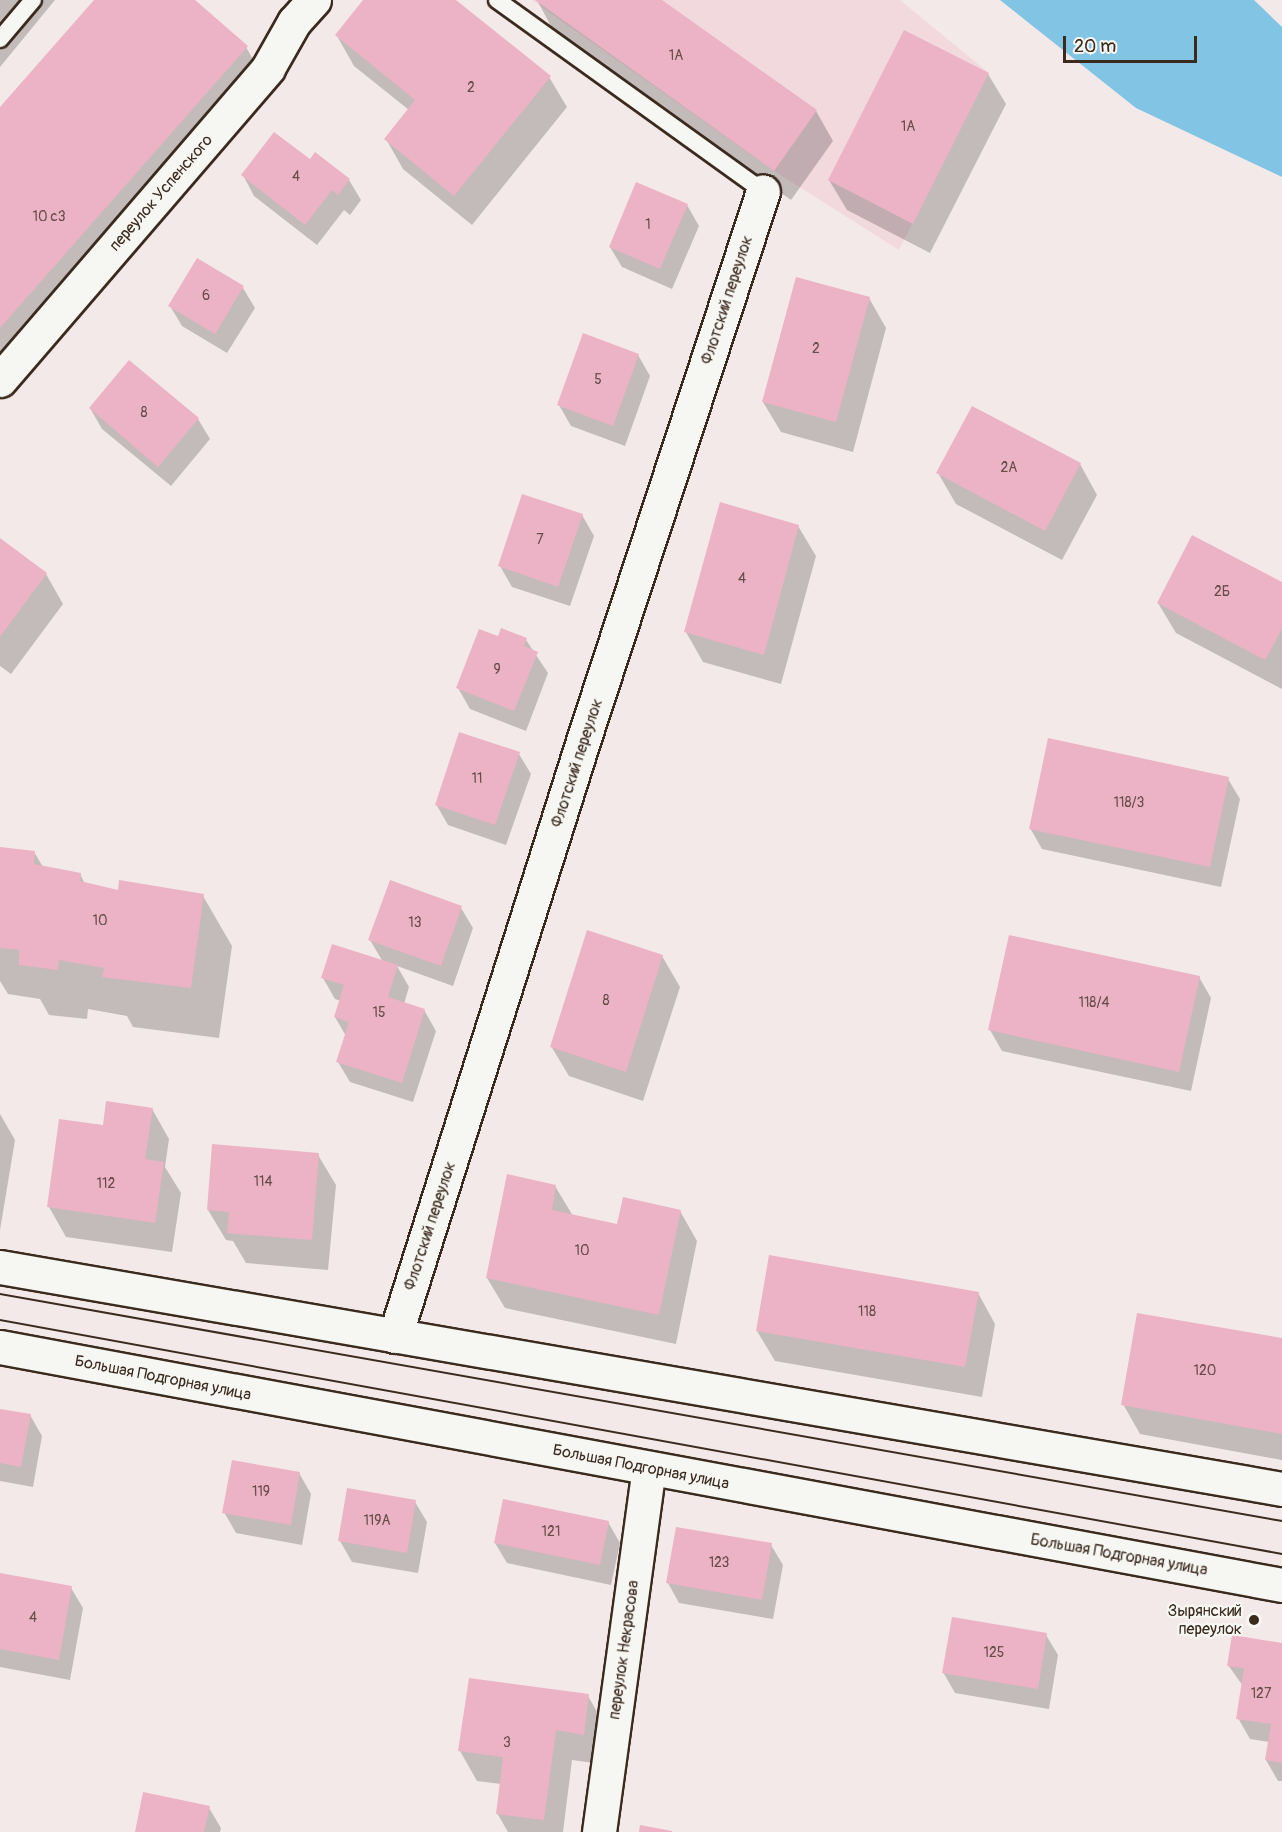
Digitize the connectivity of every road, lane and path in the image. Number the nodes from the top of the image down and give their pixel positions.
1 (33, 0) edge
2 (314, 0) edge
3 (497, 0) edge
4 (0, 39) edge
5 (763, 191) joint
6 (0, 380) edge
7 (0, 1267) edge
8 (395, 1336) junction
9 (0, 1347) edge
10 (649, 1468) junction
11 (1282, 1489) edge
12 (1282, 1586) edge
13 (599, 1832) edge

1 - 4 lane
2 - 6 main road, переулок Успенского
3 - 5 lane
5 - 8 main road, Флотский переулок
7 - 8 main road
8 - 11 main road
9 - 10 main road, Большая Подгорная улица
10 - 12 main road, Большая Подгорная улица
10 - 13 main road, переулок Некрасова

